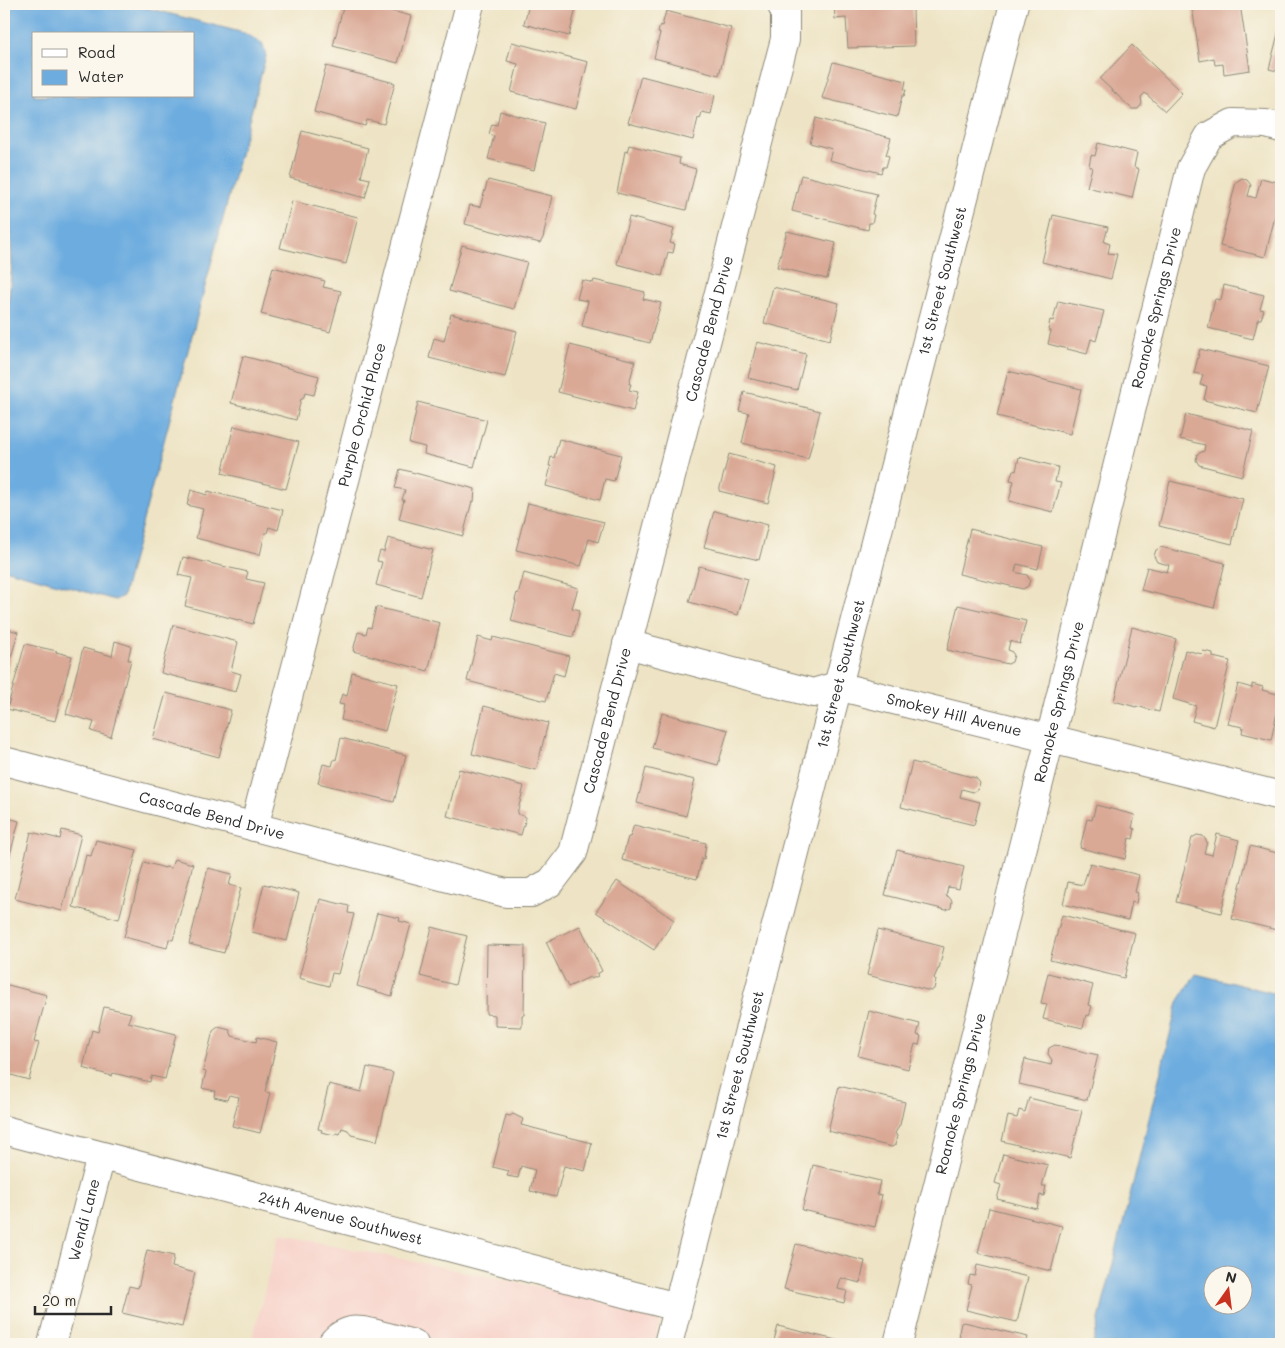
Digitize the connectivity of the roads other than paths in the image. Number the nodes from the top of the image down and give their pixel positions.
1 (470, 4) edge
2 (781, 4) edge
3 (1014, 4) edge
4 (1281, 128) edge
5 (627, 644) junction
6 (837, 686) junction
7 (1050, 740) junction
8 (4, 761) edge
9 (1281, 796) edge
10 (254, 827) junction
11 (4, 1130) edge
12 (101, 1156) junction
13 (677, 1307) junction
14 (52, 1344) edge
15 (332, 1344) edge
16 (414, 1344) edge
17 (668, 1344) edge
18 (898, 1344) edge

1 - 10 street, Purple Orchid Place
2 - 5 street, Cascade Bend Drive
3 - 6 street, 1st Street Southwest
4 - 7 street, Roanoke Springs Drive
5 - 6 street
5 - 10 street, Cascade Bend Drive
6 - 7 street, Smokey Hill Avenue
6 - 13 street, 1st Street Southwest
7 - 9 street, Smokey Hill Avenue
7 - 18 street, Roanoke Springs Drive
8 - 10 street, Cascade Bend Drive
11 - 12 street, 24th Avenue Southwest
12 - 13 street, 24th Avenue Southwest
12 - 14 street, Wendi Lane
13 - 17 street, 1st Street Southwest
15 - 16 street

